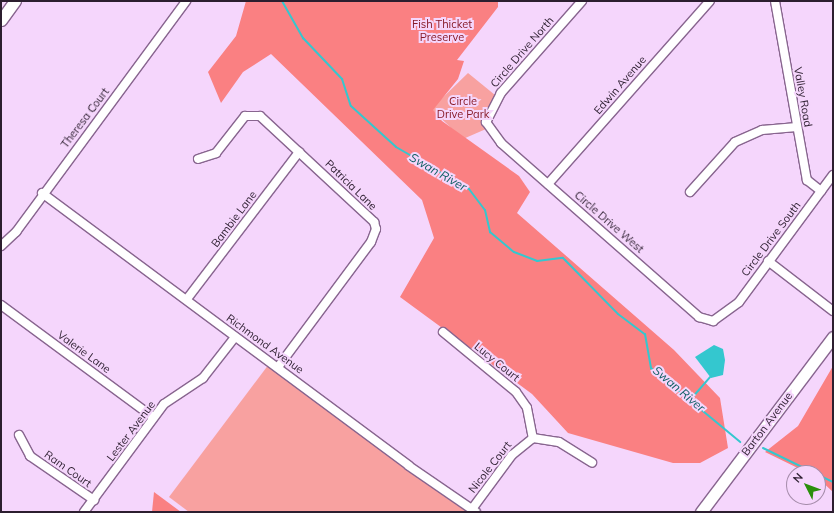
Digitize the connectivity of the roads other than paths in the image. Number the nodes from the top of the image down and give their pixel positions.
1 (15, 1) edge
2 (186, 1) edge
3 (582, 1) edge
4 (710, 1) edge
5 (775, 1) edge
6 (1, 20) edge
7 (486, 122) joint
8 (797, 127) junction
9 (299, 152) junction
10 (198, 159) dead end
11 (833, 175) edge
12 (548, 184) junction
13 (821, 191) junction
14 (42, 192) junction
15 (690, 192) dead end
16 (1, 246) edge
17 (768, 261) junction
18 (187, 299) junction
19 (1, 305) edge
20 (833, 311) edge
21 (726, 315) joint
22 (443, 332) dead end
23 (235, 337) junction
24 (833, 337) edge
25 (278, 368) junction
26 (154, 417) junction
27 (19, 435) dead end
28 (533, 438) junction
29 (592, 463) dead end
30 (94, 500) junction
31 (474, 510) edge
32 (84, 512) edge
33 (701, 512) edge

1 - 6 street
2 - 14 street, Theresa Court
3 - 7 street, Circle Drive North
4 - 12 street, Edwin Avenue
5 - 8 street, Valley Road
7 - 12 street, Circle Drive West
8 - 13 street, Valley Road
8 - 15 street
9 - 10 street, Patricia Lane
9 - 18 street, Bambie Lane
9 - 25 street, Patricia Lane
11 - 13 street, Circle Drive South
12 - 21 street, Circle Drive West
13 - 17 street, Circle Drive South
14 - 16 street, Theresa Court
14 - 18 street, Richmond Avenue
17 - 20 street
17 - 21 street, Circle Drive South
18 - 23 street, Richmond Avenue
19 - 26 street, Valerie Lane
22 - 28 street, Lucy Court
23 - 25 street, Richmond Avenue
23 - 26 street, Lester Avenue
24 - 33 street, Barton Avenue
25 - 31 street, Richmond Avenue
26 - 30 street, Lester Avenue
27 - 30 street, Ram Court
28 - 29 street
28 - 31 street, Nicole Court
30 - 32 street, Lester Avenue

